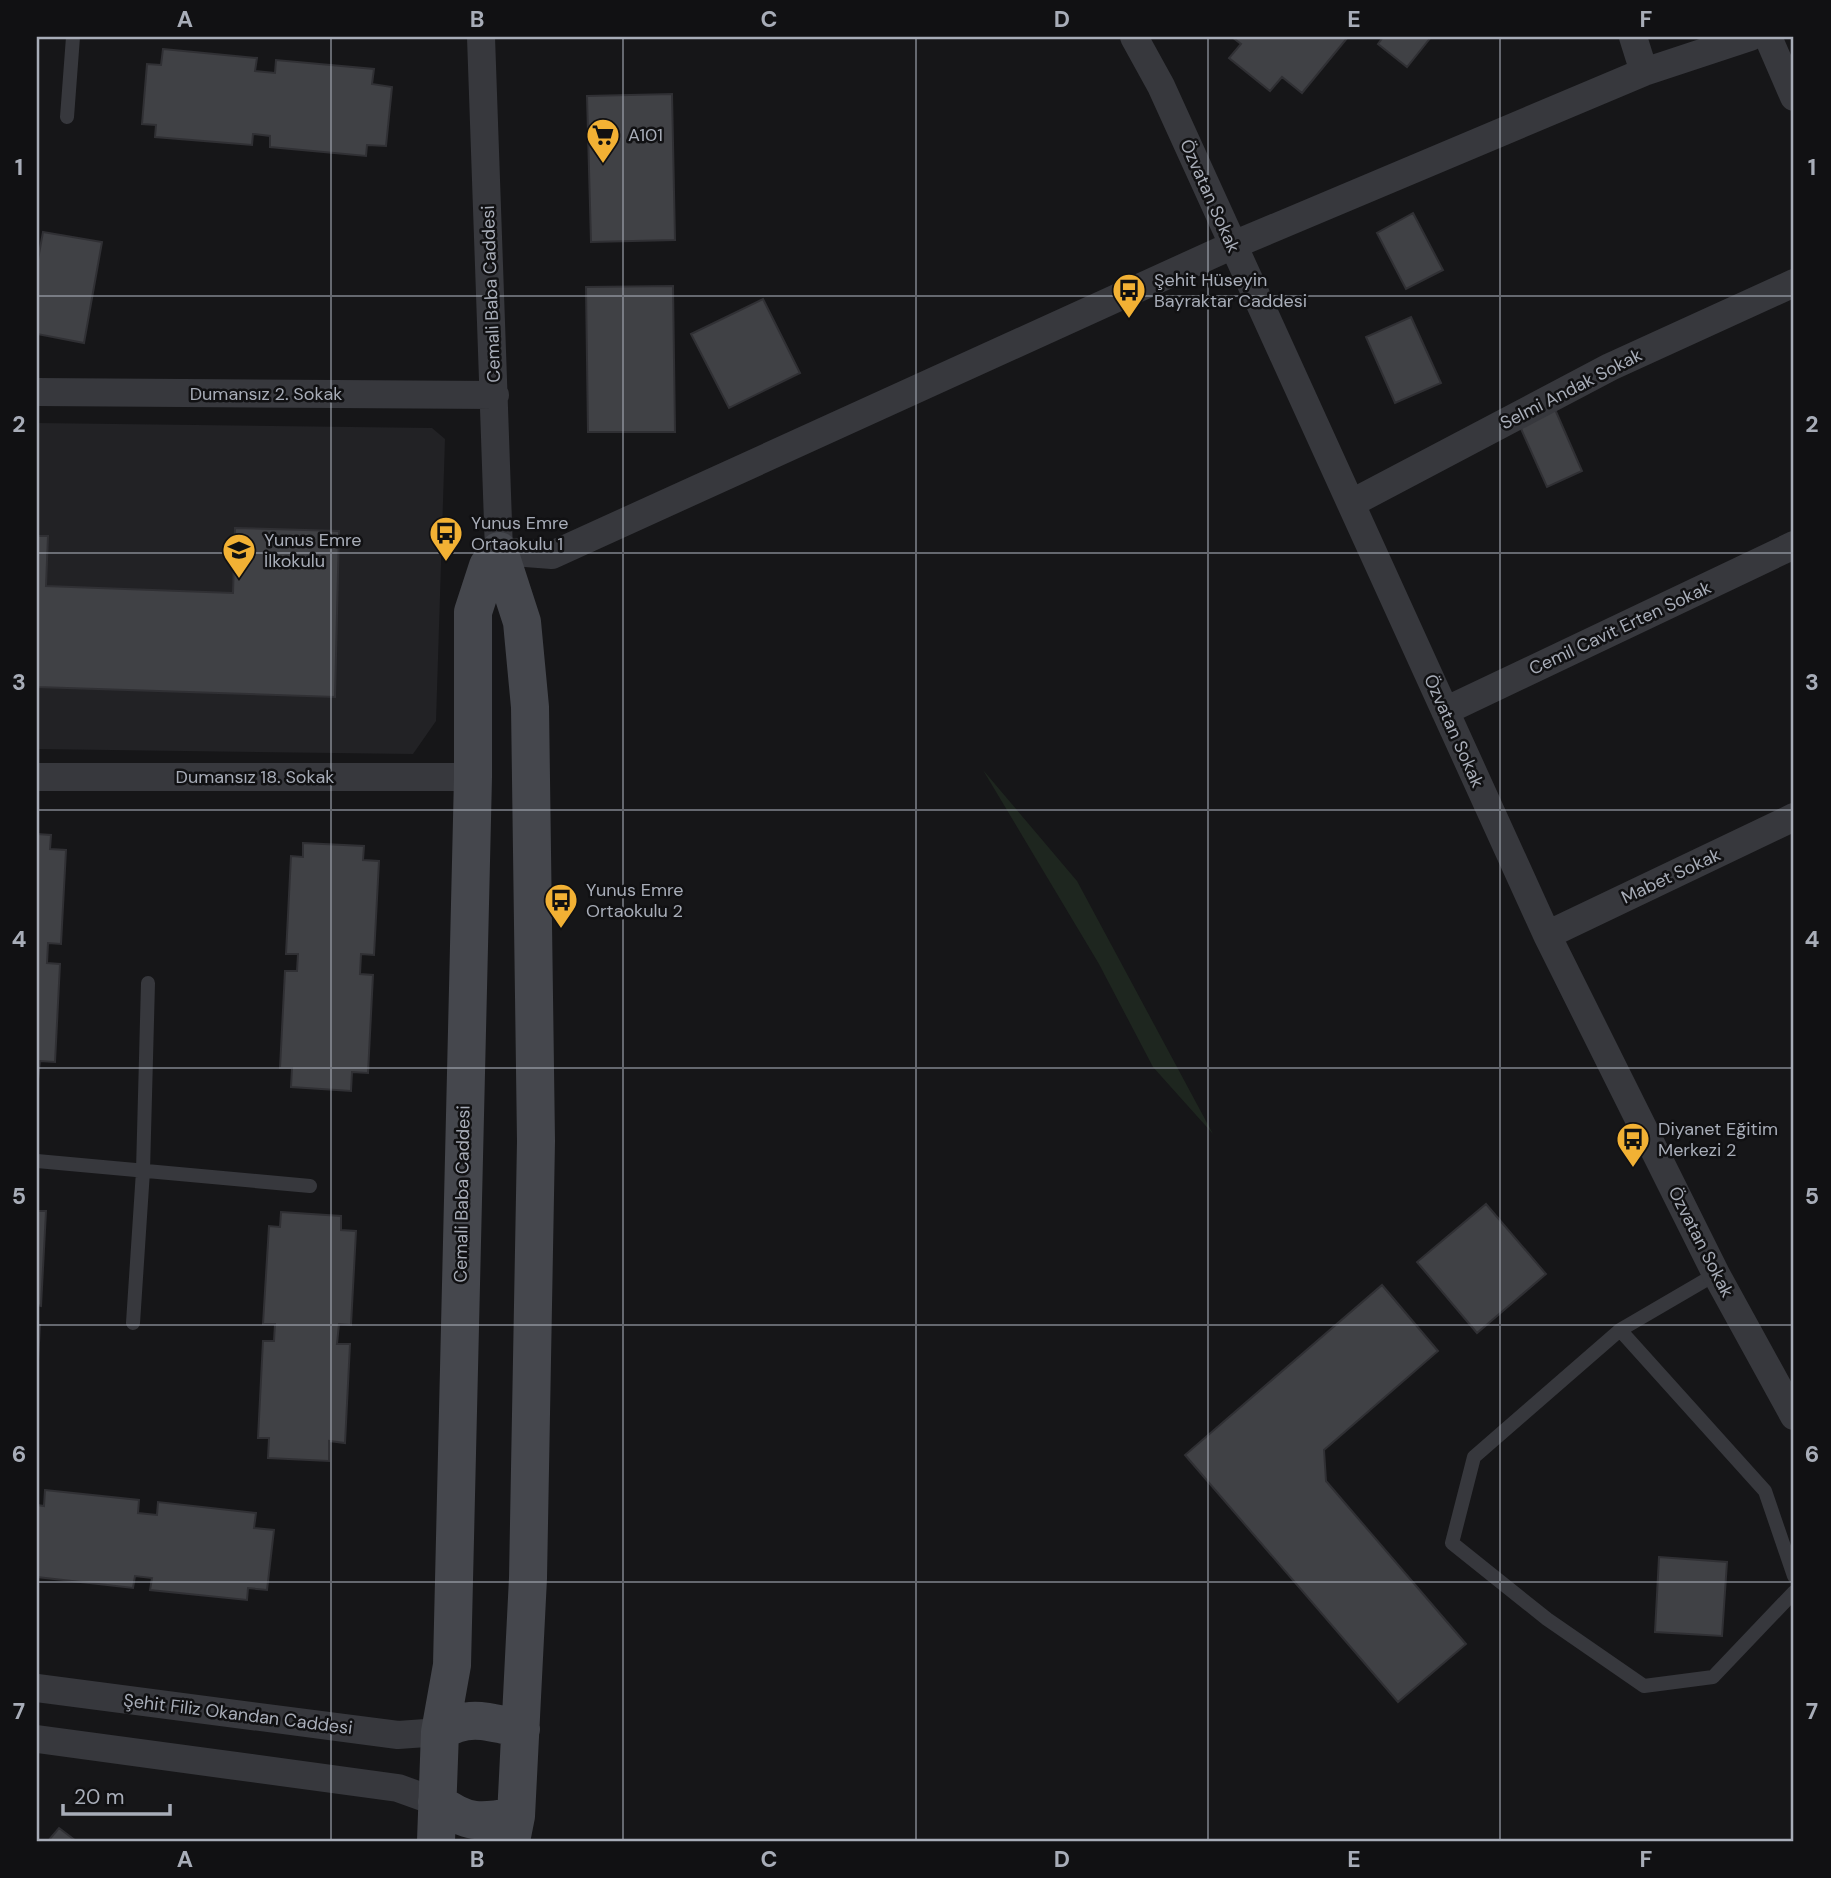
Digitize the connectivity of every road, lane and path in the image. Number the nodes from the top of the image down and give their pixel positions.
1 (72, 37) edge
2 (481, 37) edge
3 (1134, 37) edge
4 (1633, 37) edge
5 (1749, 37) edge
6 (1768, 37) edge
7 (1644, 72) junction
8 (1794, 97) edge
9 (67, 117) dead end
10 (1231, 246) junction
11 (1794, 283) edge
12 (37, 392) edge
13 (495, 395) junction
14 (1352, 503) junction
15 (1794, 545) edge
16 (499, 551) junction
17 (1445, 711) junction
18 (37, 777) edge
19 (473, 777) junction
20 (1794, 817) edge
21 (1547, 935) junction
22 (148, 983) dead end
23 (37, 1161) edge
24 (144, 1171) junction
25 (310, 1186) dead end
26 (1716, 1274) junction
27 (133, 1324) dead end
28 (1620, 1330) junction
29 (1794, 1416) edge
30 (1794, 1576) edge
31 (1794, 1592) edge
32 (37, 1688) edge
33 (521, 1729) junction
34 (440, 1732) junction
35 (37, 1739) edge
36 (436, 1802) junction
37 (513, 1829) edge
38 (436, 1841) edge

1 - 9 lane
2 - 13 street, Cemali Baba Caddesi
3 - 10 street, Özvatan Sokak
4 - 7 street
5 - 7 street
6 - 8 street
7 - 10 street
10 - 14 street, Özvatan Sokak
10 - 16 street
11 - 14 street, Selmi Andak Sokak
12 - 13 street, Dumansız 2. Sokak
13 - 16 street, Cemali Baba Caddesi
14 - 17 street, Özvatan Sokak
15 - 17 street, Cemil Cavit Erten Sokak
16 - 19 street, Cemali Baba Caddesi
16 - 33 street, Cemali Baba Caddesi
17 - 21 street, Özvatan Sokak
18 - 19 street, Dumansız 18. Sokak
19 - 34 street, Cemali Baba Caddesi
20 - 21 street, Mabet Sokak
21 - 26 street, Özvatan Sokak
22 - 24 lane
23 - 24 lane
24 - 25 lane
24 - 27 lane
26 - 28 lane
26 - 29 street, Özvatan Sokak
28 - 30 lane
28 - 31 lane
32 - 34 street, Şehit Filiz Okandan Caddesi
33 - 34 street
33 - 37 street, Cemali Baba Caddesi
34 - 36 street, Cemali Baba Caddesi
35 - 36 street
36 - 37 street
36 - 38 street, Cemali Baba Caddesi

